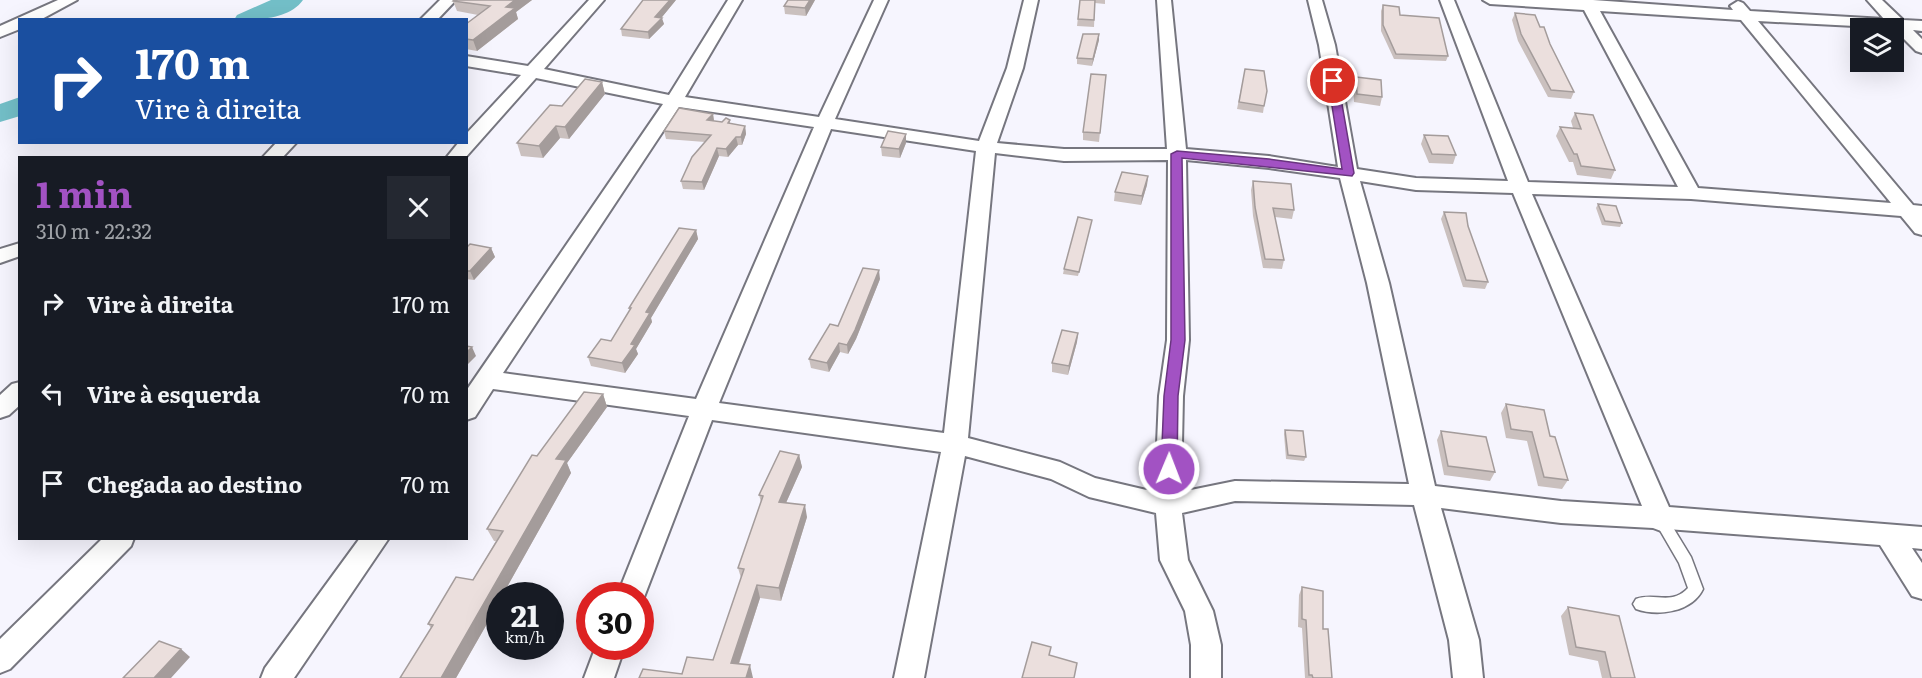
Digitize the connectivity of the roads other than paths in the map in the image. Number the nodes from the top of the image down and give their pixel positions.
1 (69, 0) edge
2 (449, 0) edge
3 (597, 0) edge
4 (735, 0) edge
5 (881, 0) edge
6 (1031, 0) edge
7 (1164, 0) edge
8 (1314, 0) edge
9 (1447, 0) edge
10 (1490, 0) edge
11 (1874, 0) edge
12 (1587, 2) edge
13 (1738, 7) edge
14 (31, 18) edge
15 (429, 18) edge
16 (1891, 18) edge
17 (1850, 20) edge
18 (18, 24) edge
19 (1904, 25) edge
20 (1922, 26) edge
21 (1904, 31) edge
22 (0, 32) edge
23 (1922, 48) edge
24 (468, 62) edge
25 (533, 72) junction
26 (674, 101) junction
27 (822, 124) junction
28 (286, 144) edge
29 (468, 144) edge
30 (468, 144) edge
31 (986, 147) junction
32 (1177, 154) junction
33 (273, 156) edge
34 (457, 156) edge
35 (1348, 173) junction
36 (1520, 187) junction
37 (1691, 194) junction
38 (1915, 212) edge
39 (1922, 230) edge
40 (18, 250) edge
41 (0, 256) edge
42 (489, 380) junction
43 (18, 392) edge
44 (468, 408) edge
45 (703, 408) junction
46 (0, 409) edge
47 (955, 444) junction
48 (1424, 495) junction
49 (1168, 506) junction
50 (1661, 520) junction
51 (1888, 536) junction
52 (1922, 538) edge
53 (119, 540) edge
54 (375, 540) edge
55 (636, 582) edge
56 (1922, 587) edge
57 (1641, 604) dead end
58 (0, 659) edge
59 (606, 660) edge
60 (276, 678) edge
61 (599, 678) edge
62 (909, 678) edge
63 (1206, 678) edge
64 (1468, 678) edge

1 - 14 street
2 - 15 street
3 - 25 street
4 - 26 street
5 - 27 street
6 - 31 street
7 - 32 street
8 - 35 street
9 - 36 street
10 - 12 street
11 - 16 street
12 - 13 street
12 - 37 street
13 - 17 street
13 - 38 street
18 - 22 street
19 - 20 street
21 - 23 street
24 - 25 street
25 - 26 street
25 - 30 street
26 - 27 street
26 - 42 street
27 - 31 street
27 - 45 street
28 - 33 street
29 - 34 street
31 - 32 street
31 - 47 street
32 - 35 street
32 - 49 street
35 - 36 street
35 - 48 street
36 - 37 street
36 - 50 street
37 - 38 street
38 - 39 street
40 - 41 street
42 - 44 street
42 - 45 street
43 - 46 street
45 - 47 street
45 - 55 street
47 - 49 street
47 - 62 street
48 - 49 street
48 - 50 street
48 - 64 street
49 - 63 street
50 - 51 street
50 - 57 lane
51 - 52 street
51 - 56 street
53 - 58 street
54 - 60 street
59 - 61 street

